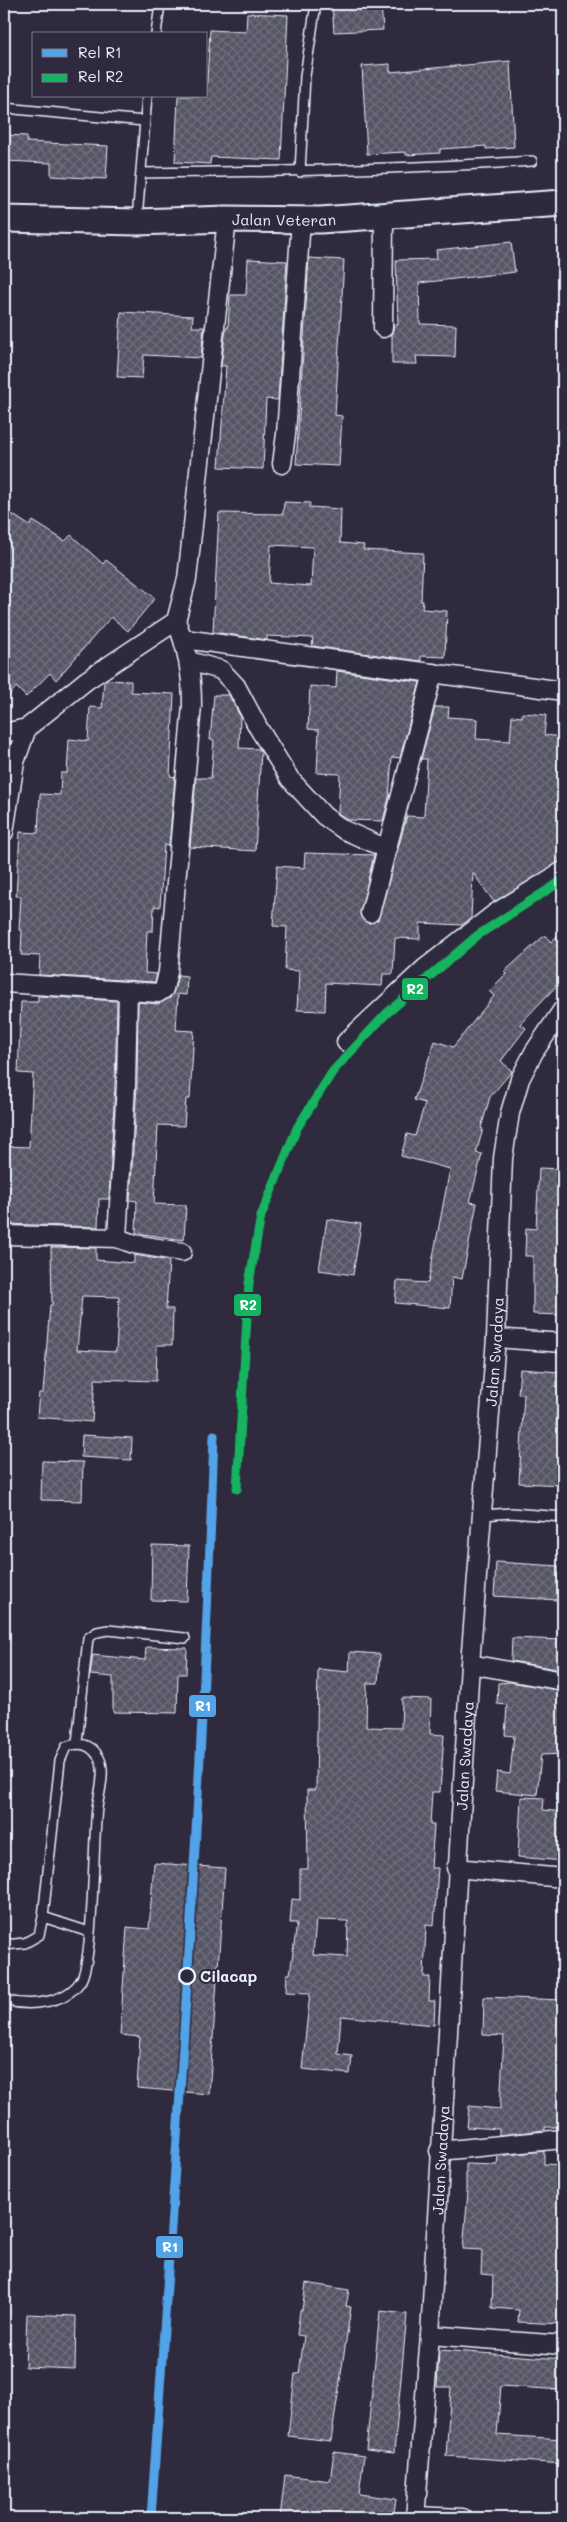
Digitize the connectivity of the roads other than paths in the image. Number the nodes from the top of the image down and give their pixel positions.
1 (160, 4) edge
2 (316, 4) edge
3 (156, 32) edge
4 (147, 98) edge
5 (4, 108) edge
6 (144, 121) junction
7 (532, 161) dead end
8 (300, 172) junction
9 (141, 174) junction
10 (563, 203) edge
11 (384, 217) junction
12 (4, 219) edge
13 (227, 219) junction
14 (301, 220) junction
15 (137, 222) junction
16 (383, 328) dead end
17 (282, 464) dead end
18 (176, 621) junction
19 (184, 639) junction
20 (189, 660) junction
21 (433, 673) junction
22 (563, 690) edge
23 (27, 728) junction
24 (4, 733) edge
25 (4, 832) edge
26 (387, 850) junction
27 (563, 871) edge
28 (370, 913) dead end
29 (4, 982) edge
30 (128, 991) junction
31 (563, 1008) edge
32 (346, 1042) dead end
33 (4, 1234) edge
34 (117, 1238) junction
35 (182, 1252) dead end
36 (496, 1338) junction
37 (563, 1343) edge
38 (483, 1515) junction
39 (563, 1517) edge
40 (185, 1638) dead end
41 (470, 1664) junction
42 (563, 1681) edge
43 (77, 1743) junction
44 (456, 1868) junction
45 (563, 1878) edge
46 (43, 1917) junction
47 (89, 1932) junction
48 (4, 1945) edge
49 (4, 2000) edge
50 (563, 2139) edge
51 (439, 2151) junction
52 (430, 2335) junction
53 (563, 2345) edge
54 (415, 2517) edge
55 (463, 2518) edge

1 - 3 lane
2 - 8 lane
4 - 6 lane
5 - 6 lane
6 - 9 lane
7 - 8 lane
8 - 9 lane
9 - 15 lane
10 - 11 main road, Jalan Veteran
11 - 14 main road, Jalan Veteran
11 - 16 street
12 - 15 main road, Jalan Veteran
13 - 14 main road, Jalan Veteran
13 - 15 main road, Jalan Veteran
13 - 18 street
14 - 17 street
18 - 19 street
18 - 23 street
19 - 20 street
19 - 21 street
20 - 26 street
20 - 30 street
21 - 22 street
21 - 26 street
23 - 24 street
23 - 25 street
26 - 28 street
27 - 32 street
29 - 30 street
30 - 34 street
31 - 36 street, Jalan Swadaya
33 - 34 street
34 - 35 street
36 - 37 street
36 - 38 street, Jalan Swadaya
38 - 39 lane
38 - 41 street, Jalan Swadaya
40 - 43 lane
41 - 42 street
41 - 44 street, Jalan Swadaya
43 - 46 lane
43 - 47 lane
44 - 45 street
44 - 51 street, Jalan Swadaya
46 - 47 lane
46 - 48 lane
47 - 49 lane
50 - 51 street
51 - 52 street, Jalan Swadaya
52 - 53 street
52 - 54 street, Jalan Swadaya
54 - 55 street

